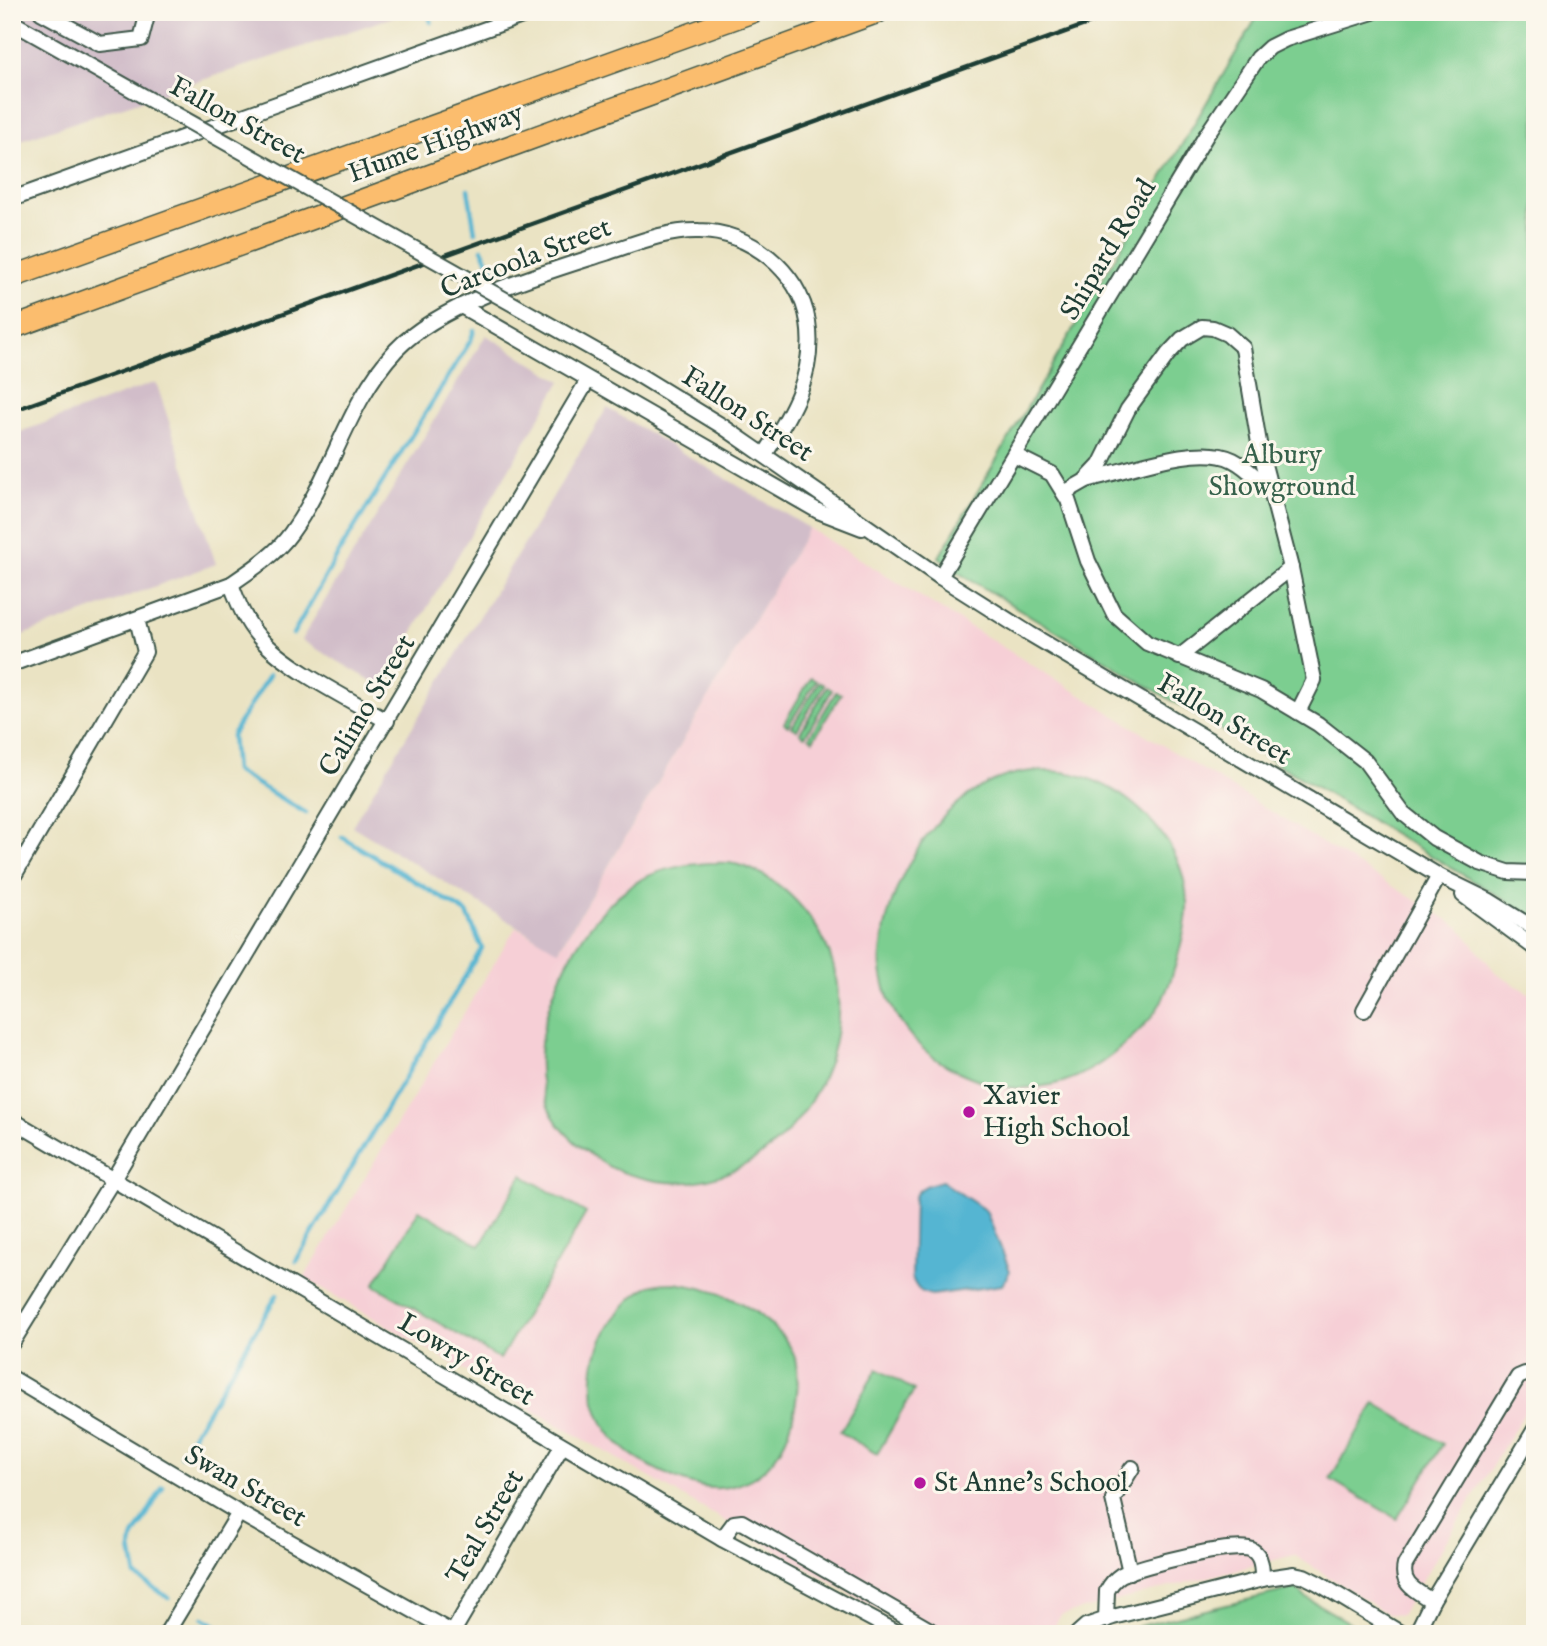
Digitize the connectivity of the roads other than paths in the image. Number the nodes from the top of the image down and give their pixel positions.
1 (41, 12) edge
2 (148, 12) edge
3 (533, 12) edge
4 (752, 12) edge
5 (878, 12) edge
6 (1373, 12) edge
7 (12, 22) edge
8 (12, 199) edge
9 (12, 277) edge
10 (461, 306) junction
11 (12, 328) edge
12 (588, 380) junction
13 (765, 454) junction
14 (1014, 455) junction
15 (1084, 481) junction
16 (1271, 490) junction
17 (1064, 493) junction
18 (886, 538) junction
19 (1291, 568) junction
20 (940, 577) junction
21 (231, 584) junction
22 (137, 619) junction
23 (1179, 657) junction
24 (12, 664) edge
25 (1298, 712) junction
26 (387, 721) junction
27 (1535, 873) edge
28 (1439, 876) junction
29 (12, 879) edge
30 (1535, 929) edge
31 (1535, 948) edge
32 (1364, 1010) dead end
33 (12, 1120) edge
34 (114, 1178) junction
35 (12, 1343) edge
36 (1535, 1376) edge
37 (12, 1378) edge
38 (1535, 1429) edge
39 (562, 1446) junction
40 (1132, 1468) dead end
41 (239, 1513) junction
42 (722, 1539) junction
43 (1130, 1572) junction
44 (1262, 1580) junction
45 (1432, 1601) junction
46 (1106, 1620) junction
47 (12, 1629) edge
48 (454, 1633) edge
49 (20, 1634) edge
50 (166, 1634) edge
51 (900, 1634) edge
52 (937, 1634) edge
53 (1077, 1634) edge
54 (1402, 1634) edge
55 (1416, 1634) edge

1 - 2 street
3 - 8 street
4 - 9 highway, Hume Highway
5 - 11 highway, Hume Highway
6 - 14 street, Shipard Road
7 - 13 street, Fallon Street, bridge
10 - 12 street
10 - 13 street, Carcoola Street
10 - 21 street, Carcoola Street
12 - 18 street
12 - 26 street, Calimo Street
13 - 18 street, Fallon Street
14 - 17 street
14 - 20 street, Shipard Road
15 - 16 street
15 - 16 street
15 - 17 street
16 - 19 street
17 - 23 street
18 - 20 street, Fallon Street
19 - 23 street
19 - 25 street
20 - 28 street, Fallon Street
21 - 22 street, Carcoola Street
21 - 26 street
22 - 24 street, Carcoola Street
22 - 29 street
23 - 25 street
25 - 27 street
26 - 34 street, Calimo Street
28 - 30 street, Fallon Street
28 - 31 street, Fallon Street
28 - 32 street
33 - 34 street, Lowry Street
34 - 35 street, Calimo Street
34 - 39 street, Lowry Street
36 - 45 street
37 - 41 street, Swan Street
38 - 45 street
39 - 42 street, Lowry Street
39 - 48 street, Teal Street
40 - 43 street
41 - 48 street, Swan Street
41 - 50 street
42 - 51 street, Lowry Street
42 - 52 street
43 - 44 street
43 - 46 street
44 - 46 street
44 - 54 street
45 - 55 street
46 - 53 street
47 - 49 street

